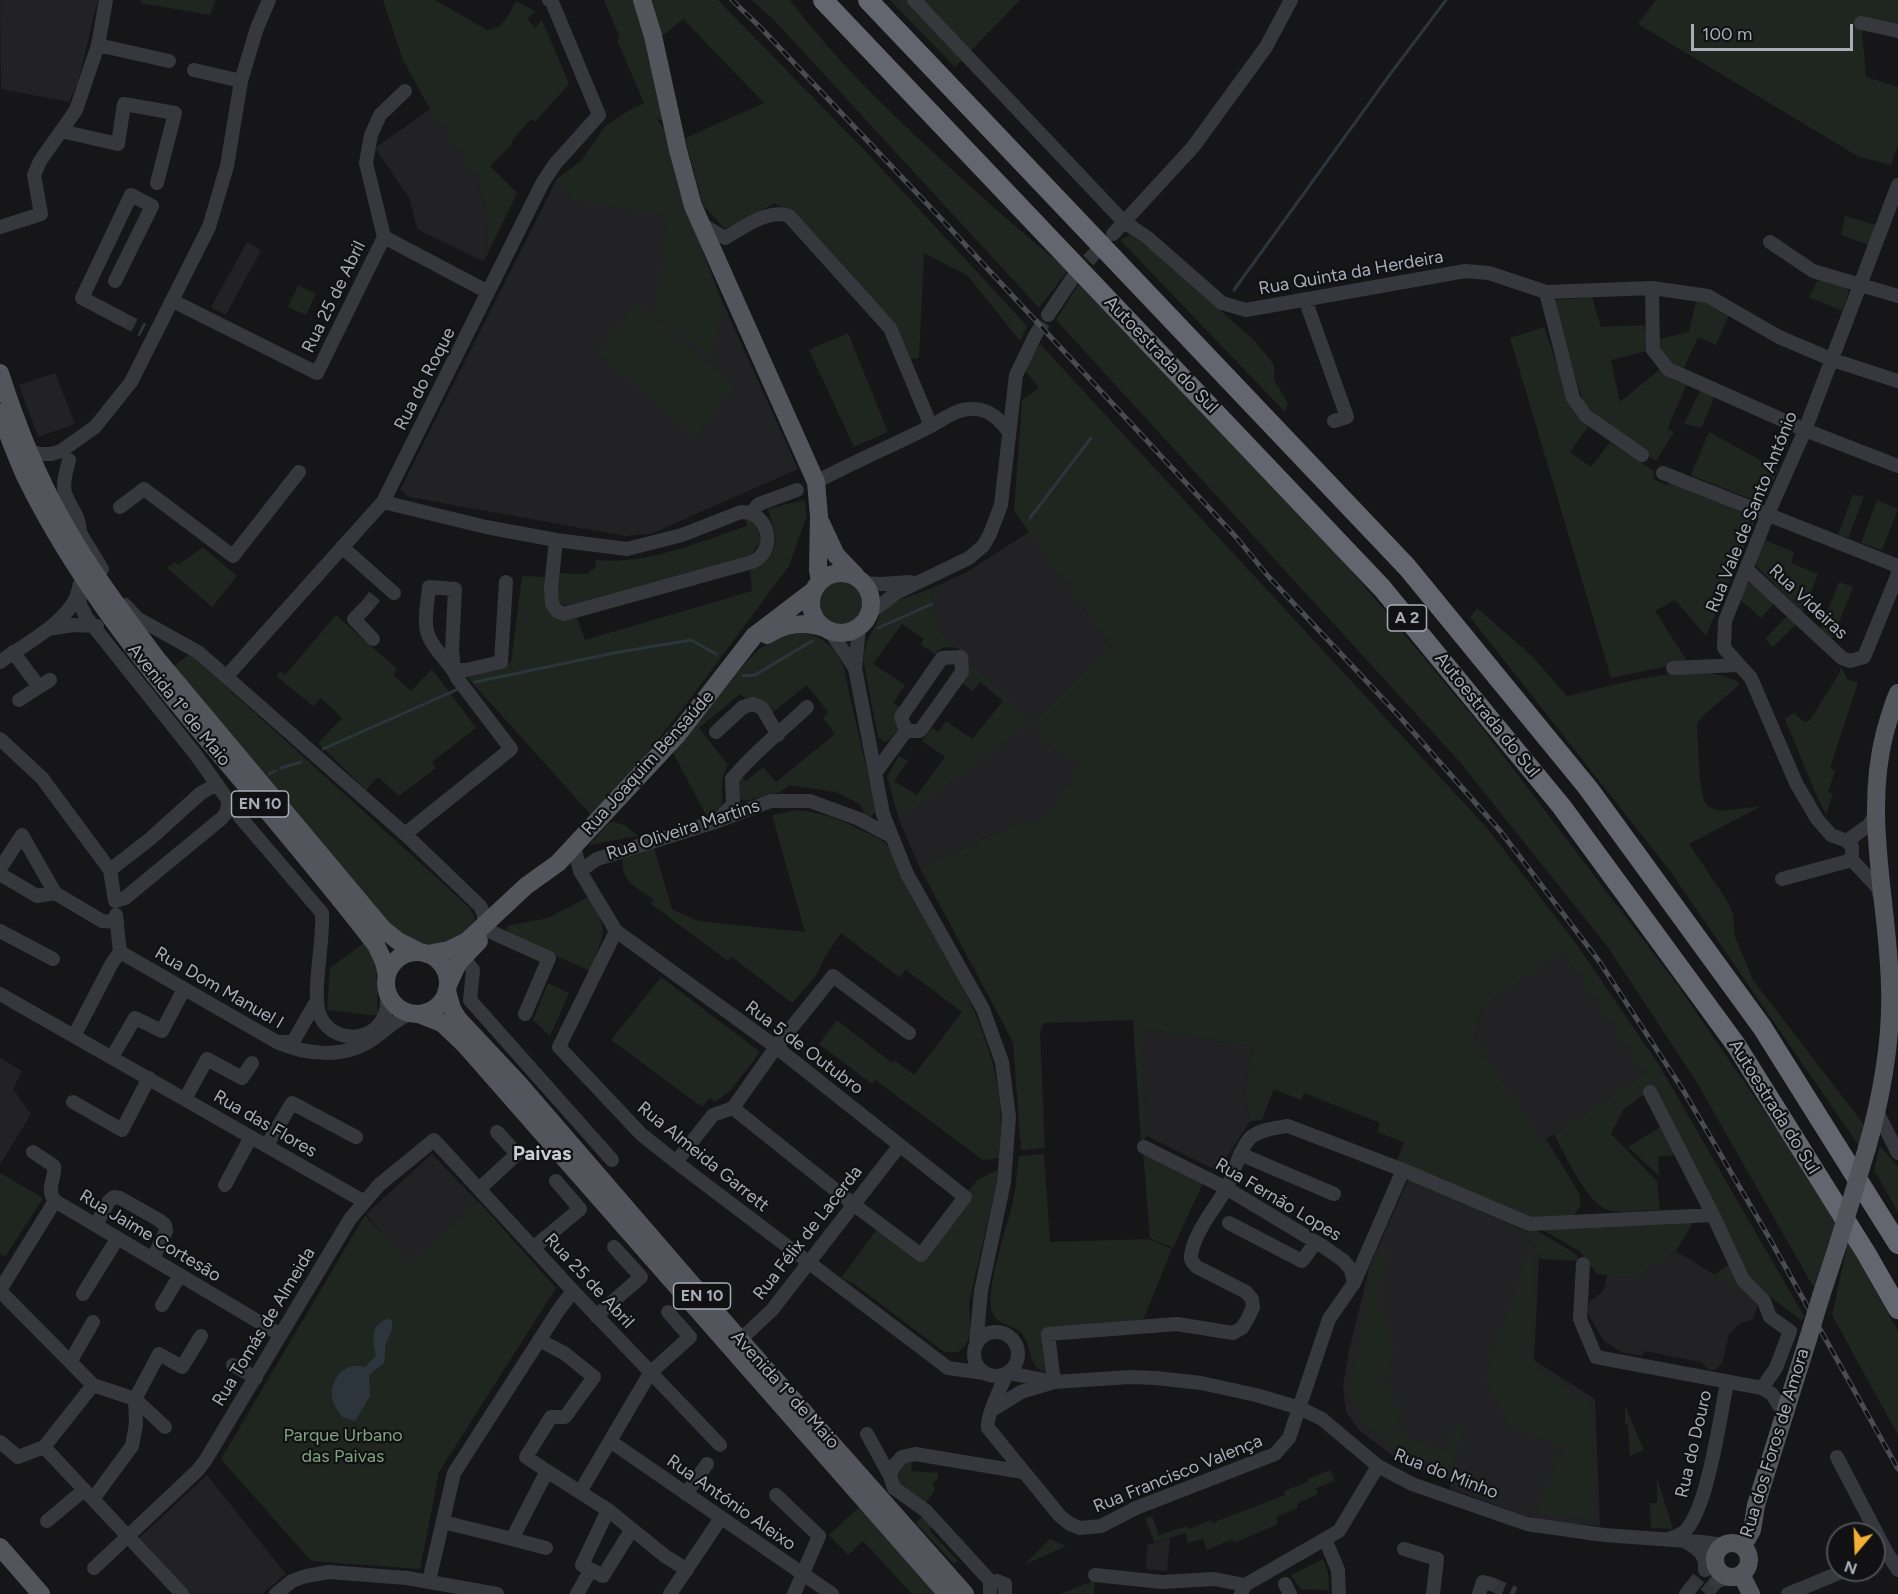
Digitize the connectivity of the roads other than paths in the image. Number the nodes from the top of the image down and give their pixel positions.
1 (106, 0) edge
2 (269, 0) edge
3 (549, 0) edge
4 (642, 0) edge
5 (823, 0) edge
6 (868, 0) edge
7 (914, 0) edge
8 (1291, 0) edge
9 (1861, 23) dead end
10 (1898, 31) edge
11 (98, 45) junction
12 (169, 61) dead end
13 (194, 70) dead end
14 (241, 81) junction
15 (405, 91) dead end
16 (62, 131) junction
17 (157, 183) dead end
18 (1897, 191) edge
19 (1124, 222) junction
20 (701, 224) junction
21 (0, 227) edge
22 (1113, 234) tunnel mouth
23 (384, 237) junction
24 (1770, 242) dead end
25 (1074, 276) tunnel mouth
26 (115, 281) dead end
27 (1860, 286) junction
28 (1652, 288) junction
29 (488, 291) junction
30 (1546, 292) junction
31 (1898, 296) edge
32 (1305, 299) junction
33 (173, 301) junction
34 (1048, 315) tunnel mouth
35 (122, 319) tunnel mouth
36 (1036, 334) tunnel mouth
37 (1833, 360) junction
38 (0, 373) edge
39 (1898, 381) edge
40 (0, 413) edge
41 (1334, 421) dead end
42 (931, 426) junction
43 (1805, 430) junction
44 (1009, 432) junction
45 (28, 450) junction
46 (1642, 455) dead end
47 (69, 460) dead end
48 (1898, 466) edge
49 (299, 472) dead end
50 (1663, 473) dead end
51 (816, 482) junction
52 (797, 490) dead end
53 (383, 502) junction
54 (120, 507) dead end
55 (751, 513) junction
56 (1768, 514) junction
57 (819, 516) junction
58 (62, 520) junction
59 (80, 533) junction
60 (556, 540) junction
61 (342, 547) junction
62 (75, 566) junction
63 (1746, 569) junction
64 (1898, 572) edge
65 (860, 580) junction
66 (921, 581) junction
67 (506, 582) dead end
68 (79, 586) junction
69 (817, 586) junction
70 (386, 590) dead end
71 (366, 607) tunnel mouth
72 (864, 621) junction
73 (93, 626) junction
74 (48, 628) junction
75 (828, 629) junction
76 (162, 633) junction
77 (124, 637) junction
78 (373, 639) dead end
79 (13, 652) junction
80 (158, 659) junction
81 (0, 662) edge
82 (1739, 665) junction
83 (1673, 668) dead end
84 (855, 669) junction
85 (454, 670) junction
86 (226, 677) junction
87 (721, 680) junction
88 (1898, 693) edge
89 (19, 700) dead end
90 (807, 707) dead end
91 (906, 731) junction
92 (716, 732) dead end
93 (778, 735) junction
94 (0, 739) edge
95 (875, 772) junction
96 (217, 784) junction
97 (229, 801) junction
98 (1876, 813) junction
99 (718, 821) junction
100 (405, 834) junction
101 (891, 836) junction
102 (574, 846) junction
103 (1851, 849) junction
104 (1877, 854) junction
105 (556, 864) junction
106 (0, 869) edge
107 (110, 870) junction
108 (580, 871) junction
109 (0, 874) edge
110 (1782, 879) dead end
111 (55, 893) junction
112 (115, 901) junction
113 (480, 906) junction
114 (502, 908) junction
115 (1884, 908) junction
116 (117, 922) junction
117 (486, 928) junction
118 (0, 931) edge
119 (616, 931) junction
120 (120, 952) junction
121 (424, 953) junction
122 (463, 957) junction
123 (53, 959) dead end
124 (387, 984) junction
125 (447, 988) junction
126 (184, 989) junction
127 (0, 994) edge
128 (316, 1002) junction
129 (415, 1013) junction
130 (525, 1014) dead end
131 (909, 1033) dead end
132 (74, 1036) junction
133 (277, 1042) junction
134 (776, 1047) junction
135 (112, 1057) junction
136 (252, 1063) dead end
137 (149, 1078) junction
138 (1650, 1092) dead end
139 (185, 1099) junction
140 (73, 1102) dead end
141 (733, 1108) junction
142 (1877, 1112) junction
143 (497, 1132) dead end
144 (251, 1137) junction
145 (356, 1137) dead end
146 (434, 1140) joint
147 (267, 1145) junction
148 (900, 1145) junction
149 (1144, 1147) dead end
150 (33, 1152) dead end
151 (1898, 1153) edge
152 (1240, 1154) junction
153 (612, 1160) dead end
154 (676, 1162) junction
155 (1403, 1170) junction
156 (556, 1181) dead end
157 (225, 1185) dead end
158 (1226, 1188) junction
159 (479, 1189) junction
160 (1334, 1194) dead end
161 (55, 1201) junction
162 (363, 1202) junction
163 (853, 1204) junction
164 (1713, 1215) junction
165 (1229, 1223) dead end
166 (96, 1225) junction
167 (117, 1239) junction
168 (1316, 1242) junction
169 (1898, 1245) edge
170 (614, 1247) dead end
171 (533, 1248) junction
172 (153, 1259) junction
173 (810, 1262) junction
174 (1583, 1264) dead end
175 (180, 1275) junction
176 (1354, 1283) junction
177 (0, 1290) edge
178 (573, 1291) junction
179 (83, 1294) dead end
180 (981, 1303) junction
181 (162, 1305) dead end
182 (1898, 1309) edge
183 (668, 1312) dead end
184 (596, 1316) junction
185 (93, 1322) dead end
186 (1006, 1334) junction
187 (281, 1335) junction
188 (201, 1336) dead end
189 (539, 1340) junction
190 (740, 1340) junction
191 (975, 1347) junction
192 (1018, 1354) junction
193 (939, 1360) junction
194 (70, 1362) junction
195 (232, 1365) dead end
196 (650, 1373) junction
197 (1008, 1373) junction
198 (985, 1374) junction
199 (1033, 1377) junction
200 (256, 1378) junction
201 (1054, 1382) junction
202 (1727, 1383) junction
203 (93, 1385) junction
204 (1762, 1388) junction
205 (135, 1399) junction
206 (994, 1404) junction
207 (1300, 1408) junction
208 (1784, 1414) junction
209 (165, 1427) dead end
210 (867, 1434) dead end
211 (610, 1441) junction
212 (0, 1442) edge
213 (720, 1445) dead end
214 (44, 1447) junction
215 (1837, 1457) dead end
216 (707, 1464) dead end
217 (1378, 1466) junction
218 (547, 1471) junction
219 (1023, 1472) junction
220 (890, 1476) junction
221 (580, 1492) junction
222 (88, 1494) junction
223 (686, 1494) junction
224 (776, 1496) dead end
225 (608, 1510) junction
226 (1696, 1513) junction
227 (721, 1518) junction
228 (46, 1521) dead end
229 (443, 1522) junction
230 (1866, 1522) edge
231 (632, 1529) junction
232 (128, 1536) junction
233 (512, 1539) junction
234 (1325, 1539) junction
235 (1676, 1540) junction
236 (1700, 1545) junction
237 (1743, 1546) junction
238 (0, 1547) edge
239 (546, 1548) dead end
240 (1404, 1549) dead end
241 (1715, 1558) junction
242 (1886, 1560) edge
243 (94, 1568) dead end
244 (687, 1570) junction
245 (1898, 1570) edge
246 (590, 1571) junction
247 (802, 1575) junction
248 (1095, 1575) dead end
249 (1729, 1577) junction
250 (1826, 1578) edge
251 (429, 1581) junction
252 (1491, 1584) dead end
253 (991, 1588) edge
254 (1243, 1590) edge
255 (176, 1592) edge
256 (41, 1594) edge
257 (276, 1594) edge
258 (498, 1594) edge
259 (577, 1594) edge
260 (670, 1594) edge
261 (794, 1594) edge
262 (832, 1594) edge
263 (947, 1594) edge
264 (965, 1594) edge
265 (1005, 1594) edge
266 (1339, 1594) edge
267 (1433, 1594) edge
268 (1479, 1594) edge
269 (1751, 1594) edge
270 (1788, 1594) edge

1 - 11 street
2 - 14 street
3 - 29 street, Rua do Roque
4 - 20 main road
5 - 182 highway, Autoestrada do Sul / A 2
6 - 169 highway, Autoestrada do Sul / A 2
7 - 19 street, Rua Quinta da Herdeira
8 - 19 street
9 - 10 street
11 - 12 street
11 - 16 street
13 - 14 street
14 - 33 street
15 - 23 street, Rua 25 de Abril
16 - 17 street
16 - 21 street
18 - 27 street, Rua Vale de Santo António
19 - 22 street
19 - 32 street, Rua Quinta da Herdeira
20 - 42 street
20 - 51 main road
23 - 29 street
23 - 33 street, Rua 25 de Abril
24 - 27 street
25 - 34 street
26 - 35 street
27 - 31 street
27 - 37 street, Rua Vale de Santo António
28 - 30 street, Rua Quinta da Herdeira
28 - 37 street, Rua Quinta da Herdeira
28 - 43 street
29 - 53 street, Rua do Roque
30 - 32 street, Rua Quinta da Herdeira
30 - 46 street
32 - 41 street
33 - 45 street
36 - 44 street
37 - 39 street, Rua Quinta da Herdeira
37 - 43 street, Rua Vale de Santo António
38 - 45 main road, Avenida 1º de Maio / EN 10
40 - 62 main road, Avenida 1º de Maio / EN 10
42 - 44 street
42 - 51 street
43 - 48 street
43 - 56 street, Rua Vale de Santo António
44 - 66 street
45 - 58 main road, Avenida 1º de Maio / EN 10
47 - 59 street, Avenida 1º de Maio
49 - 54 street
50 - 56 street, Rua Videiras
51 - 57 main road
52 - 55 street
53 - 60 street
53 - 61 street, Rua do Roque
55 - 60 street
55 - 60 street
56 - 63 street, Rua Vale de Santo António
56 - 64 street, Rua Videiras
57 - 65 main road
57 - 69 main road
58 - 59 street, Avenida 1º de Maio
58 - 80 main road, Avenida 1º de Maio / EN 10
59 - 76 street, Avenida 1º de Maio
61 - 70 street
61 - 86 street, Rua do Roque
62 - 68 street, Avenida 1º de Maio
62 - 77 main road, Avenida 1º de Maio / EN 10
63 - 64 street, Rua Videiras
63 - 82 street, Rua Vale de Santo António
65 - 66 street
65 - 69 main road
65 - 72 main road
66 - 72 street
67 - 85 street
68 - 73 street, Avenida 1º de Maio
68 - 74 street
69 - 75 main road
69 - 87 main road, Rua Joaquim Bensaúde
71 - 78 street
72 - 75 main road
72 - 84 street
73 - 74 street
73 - 77 street
73 - 96 street, Avenida 1º de Maio
74 - 79 street
75 - 84 street
75 - 87 main road, Rua Joaquim Bensaúde
76 - 80 street
76 - 86 street
77 - 124 main road, Avenida 1º de Maio / EN 10
79 - 81 street
79 - 89 street
80 - 121 main road, Avenida 1º de Maio / EN 10
82 - 83 street
82 - 103 street, Rua Vale de Santo António
84 - 95 street
85 - 85 street
85 - 100 street
86 - 100 street
87 - 102 main road, Rua Joaquim Bensaúde
88 - 98 main road
90 - 93 street
91 - 91 street
91 - 95 street
92 - 93 street
93 - 99 street
94 - 107 street
95 - 101 street
96 - 97 street, Avenida 1º de Maio
96 - 107 street
97 - 112 street
97 - 128 street, Avenida 1º de Maio
98 - 103 street
98 - 104 main road
99 - 101 street, Rua Oliveira Martins
99 - 108 street, Rua Oliveira Martins
100 - 113 street
101 - 180 street
102 - 105 main road
102 - 108 street
103 - 104 street
103 - 110 street
103 - 115 street
104 - 115 main road
105 - 108 street
105 - 114 main road
105 - 117 main road
106 - 111 street
107 - 112 street
108 - 119 street, Rua 5 de Outubro
109 - 111 street
111 - 116 street
112 - 116 street
113 - 114 street
113 - 117 street
114 - 117 main road
115 - 142 main road
116 - 120 street
117 - 121 main road
117 - 122 main road
117 - 130 street
118 - 123 street
119 - 134 street, Rua 5 de Outubro
119 - 154 street, Rua Almeida Garrett
120 - 126 street, Rua Dom Manuel I
120 - 132 street
121 - 124 main road
121 - 125 main road, EN 10
122 - 125 main road
122 - 153 street
124 - 128 street, Avenida 1º de Maio
124 - 129 main road, EN 10
125 - 129 main road
125 - 190 main road, Avenida 1º de Maio / EN 10
126 - 133 street, Rua Dom Manuel I
126 - 135 street
127 - 132 street, Rua das Flores
128 - 133 street
129 - 133 street, Rua Dom Manuel I
129 - 263 main road, Avenida 1º de Maio / EN 10
131 - 134 street
132 - 135 street, Rua das Flores
134 - 141 street
134 - 148 street, Rua 5 de Outubro
135 - 137 street, Rua das Flores
136 - 139 street
137 - 139 street, Rua das Flores
137 - 140 street
138 - 164 street
139 - 144 street, Rua das Flores
141 - 154 street
141 - 163 street
142 - 151 street
142 - 208 main road, Rua dos Foros de Amora, bridge
143 - 159 street
144 - 147 street, Rua das Flores
144 - 157 street
145 - 147 street
146 - 159 street, Rua 25 de Abril
146 - 162 street, Rua Tomás de Almeida
147 - 162 street, Rua das Flores
148 - 163 street, Rua Félix de Lacerda
148 - 163 street, Rua 5 de Outubro
149 - 158 street, Rua Fernão Lopes
150 - 161 street, Rua Jaime Cortesão
152 - 155 street
152 - 158 street
152 - 160 street
154 - 173 street, Rua Almeida Garrett
155 - 164 street
155 - 176 street
156 - 171 street
158 - 168 street, Rua Fernão Lopes
158 - 201 street
159 - 171 street, Rua 25 de Abril
161 - 166 street, Rua Jaime Cortesão
161 - 177 street
162 - 187 street, Rua Tomás de Almeida
163 - 173 street, Rua Félix de Lacerda
164 - 204 street
165 - 168 street
166 - 167 street, Rua Jaime Cortesão
166 - 172 street
167 - 172 street, Rua Jaime Cortesão
167 - 179 street
168 - 176 street, Rua Fernão Lopes
170 - 184 street
171 - 178 street, Rua 25 de Abril
172 - 175 street, Rua Jaime Cortesão
173 - 190 street, Rua Félix de Lacerda
173 - 193 street, Rua Almeida Garrett
174 - 202 street
175 - 181 street
175 - 187 street, Rua Jaime Cortesão
176 - 207 street
177 - 194 street
178 - 184 street, Rua 25 de Abril
178 - 189 street
180 - 186 street
180 - 191 street
183 - 196 street
184 - 196 street, Rua 25 de Abril
185 - 194 street
186 - 191 street
186 - 192 street
187 - 200 street, Rua Tomás de Almeida
188 - 205 street
189 - 218 street
189 - 229 street
190 - 264 main road, Avenida 1º de Maio / EN 10
191 - 193 street
191 - 198 street
192 - 197 street
192 - 199 street
193 - 198 street, Rua Almeida Garrett
194 - 203 street
195 - 200 street
196 - 211 street
196 - 213 street, Rua 25 de Abril
197 - 198 street
197 - 199 street, Rua do Minho
197 - 206 street
198 - 206 street
199 - 201 street, Rua do Minho
200 - 232 street, Rua Tomás de Almeida
201 - 206 street
201 - 207 street, Rua do Minho
202 - 204 street
202 - 226 street, Rua do Douro
203 - 205 street
203 - 214 street
204 - 208 street
205 - 209 street
205 - 222 street
206 - 219 street, Rua Francisco Valença
207 - 217 street, Rua do Minho
207 - 219 street, Rua Francisco Valença
208 - 237 main road, Rua dos Foros de Amora
210 - 220 street
211 - 221 street
211 - 223 street, Rua António Aleixo
212 - 214 street
214 - 222 street
215 - 230 street
216 - 223 street
217 - 234 street
217 - 235 street, Rua do Minho
218 - 221 street
218 - 233 street
219 - 220 street
220 - 253 street
221 - 225 street
222 - 228 street
222 - 232 street
223 - 227 street, Rua António Aleixo
224 - 247 street
225 - 231 street
225 - 246 street
226 - 235 street
226 - 236 street
227 - 244 street
227 - 247 street, Rua António Aleixo
229 - 233 street
229 - 251 street
231 - 244 street
231 - 246 street
232 - 243 street, Rua Tomás de Almeida
232 - 255 street
233 - 239 street
234 - 254 street
234 - 266 street
235 - 236 street, Rua do Minho
236 - 241 street, Rua do Minho
236 - 241 street
237 - 241 main road
237 - 249 main road
238 - 256 main road
240 - 267 street
241 - 249 main road
242 - 245 street
244 - 260 street
246 - 259 street
247 - 261 street
247 - 262 street, Rua António Aleixo
248 - 254 street
249 - 269 main road
250 - 270 street
251 - 257 street
251 - 258 street
252 - 268 street
253 - 265 street

